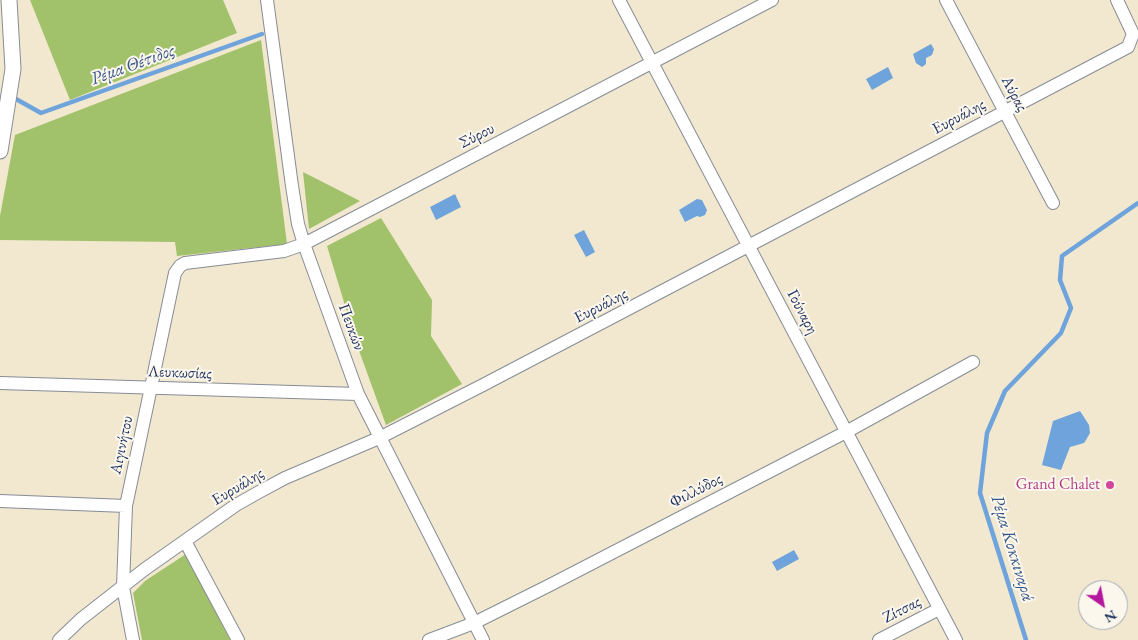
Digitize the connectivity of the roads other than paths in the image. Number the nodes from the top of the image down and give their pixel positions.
1 (9, 0) edge
2 (267, 0) edge
3 (619, 0) edge
4 (772, 0) edge
5 (946, 0) edge
6 (1116, 0) edge
7 (653, 64) junction
8 (1005, 110) junction
9 (3, 114) edge
10 (0, 151) edge
11 (1053, 203) dead end
12 (304, 244) junction
13 (749, 247) junction
14 (185, 262) joint
15 (973, 362) dead end
16 (0, 383) edge
17 (151, 388) junction
18 (358, 394) junction
19 (846, 432) junction
20 (379, 438) junction
21 (0, 501) edge
22 (126, 506) junction
23 (185, 541) junction
24 (123, 587) junction
25 (939, 609) junction
26 (474, 623) junction
27 (59, 640) edge
28 (133, 640) edge
29 (238, 640) edge
30 (430, 640) edge
31 (483, 640) edge
32 (879, 640) edge
33 (956, 640) edge

1 - 9 street
2 - 12 street, Πευκών
3 - 7 street, Γούναρη
4 - 7 street, Σύρου
5 - 8 street, Αύρας
6 - 8 street, Ευρυάλης
7 - 12 street, Σύρου
7 - 13 street, Γούναρη
8 - 11 street, Αύρας
8 - 13 street, Ευρυάλης
9 - 10 street
12 - 14 street, Σύρου
12 - 18 street, Πευκών
13 - 19 street, Γούναρη
13 - 20 street, Ευρυάλης
14 - 17 street, Αιγινήτου
15 - 19 street, Φιλλύδος
16 - 17 street, Λευκωσίας
17 - 18 street, Λευκωσίας
17 - 22 street, Αιγινήτου
18 - 20 street, Πευκών
19 - 25 street, Γούναρη
19 - 26 street, Φιλλύδος
20 - 23 street, Ευρυάλης
20 - 26 street, Πευκών
21 - 22 street
22 - 24 street, Αιγινήτου
23 - 24 street, Ευρυάλης
23 - 29 street
24 - 27 street, Ευρυάλης
24 - 28 street, Αιγινήτου
25 - 32 street, Ζίτσας
25 - 33 street, Γούναρη
26 - 30 street, Φιλλύδος
26 - 31 street, Πευκών

